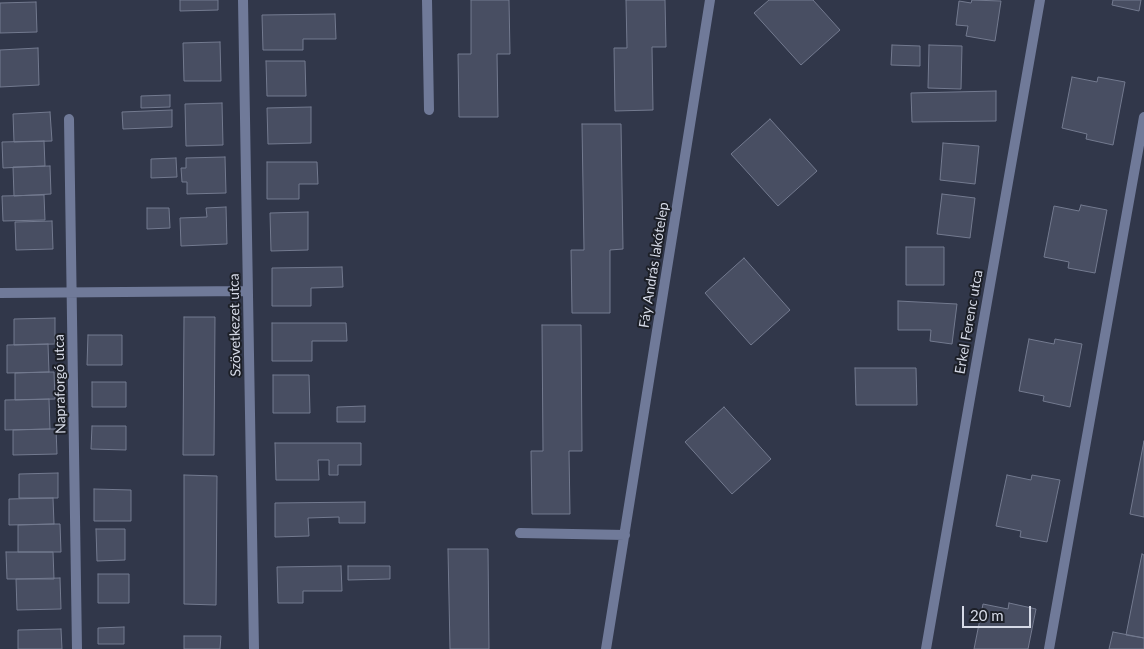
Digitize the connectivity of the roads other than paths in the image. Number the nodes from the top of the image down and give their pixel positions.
1 (244, 0) edge
2 (427, 0) edge
3 (710, 0) edge
4 (1040, 0) edge
5 (429, 110) dead end
6 (1144, 117) edge
7 (69, 119) dead end
8 (248, 292) junction
9 (0, 293) edge
10 (72, 294) junction
11 (520, 533) dead end
12 (625, 535) junction
13 (78, 649) edge
14 (254, 649) edge
15 (606, 649) edge
16 (926, 649) edge
17 (1049, 649) edge

1 - 8 street, Szövetkezet utca
2 - 5 street
3 - 12 street, Fáy András lakótelep
4 - 16 street, Erkel Ferenc utca
6 - 17 street
7 - 10 street, Napraforgó utca
8 - 10 street
8 - 14 street, Szövetkezet utca
9 - 10 street
10 - 13 street, Napraforgó utca
11 - 12 street
12 - 15 street, Fáy András lakótelep

